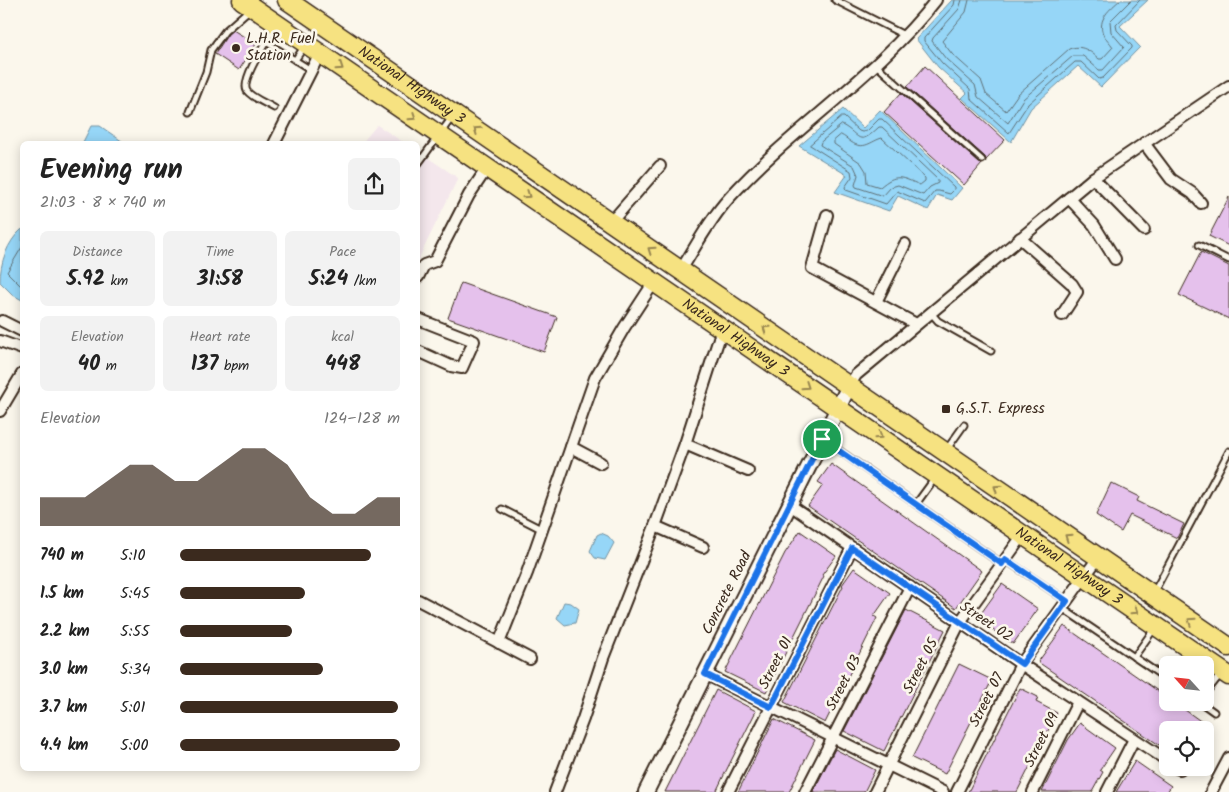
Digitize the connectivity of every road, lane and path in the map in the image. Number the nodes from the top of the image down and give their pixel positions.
1 (287, 0) edge
2 (835, 0) edge
3 (936, 0) edge
4 (247, 4) edge
5 (277, 24) junction
6 (905, 35) junction
7 (266, 42) junction
8 (313, 49) junction
9 (295, 60) junction
10 (875, 64) junction
11 (311, 70) junction
12 (1229, 86) edge
13 (274, 108) dead end
14 (190, 112) dead end
15 (454, 114) junction
16 (439, 135) junction
17 (276, 141) edge
18 (1144, 143) junction
19 (982, 160) dead end
20 (420, 161) edge
21 (660, 166) dead end
22 (487, 168) junction
23 (1093, 178) junction
24 (1069, 198) junction
25 (1201, 202) dead end
26 (827, 215) dead end
27 (611, 222) junction
28 (1144, 230) dead end
29 (1020, 238) junction
30 (905, 244) dead end
31 (1199, 245) dead end
32 (1115, 259) dead end
33 (1229, 260) edge
34 (681, 270) junction
35 (420, 273) edge
36 (654, 282) junction
37 (876, 302) junction
38 (931, 313) junction
39 (1062, 315) dead end
40 (2, 321) dead end
41 (420, 323) edge
42 (916, 324) junction
43 (722, 329) junction
44 (20, 330) edge
45 (0, 341) edge
46 (20, 348) edge
47 (992, 351) dead end
48 (420, 352) edge
49 (20, 376) edge
50 (849, 386) junction
51 (4, 394) edge
52 (838, 408) junction
53 (0, 411) edge
54 (964, 425) dead end
55 (822, 439) junction
56 (685, 444) junction
57 (571, 447) junction
58 (1229, 451) edge
59 (945, 452) junction
60 (601, 463) dead end
61 (748, 471) dead end
62 (937, 476) junction
63 (916, 504) junction
64 (790, 505) junction
65 (502, 510) dead end
66 (655, 526) junction
67 (541, 529) junction
68 (1023, 535) junction
69 (703, 547) dead end
70 (852, 548) junction
71 (1098, 558) junction
72 (1004, 562) junction
73 (1085, 577) junction
74 (910, 587) junction
75 (1153, 595) junction
76 (420, 601) edge
77 (1065, 605) junction
78 (960, 622) junction
79 (1156, 626) junction
80 (499, 643) junction
81 (1229, 647) edge
82 (1134, 657) junction
83 (530, 659) dead end
84 (1022, 664) junction
85 (705, 674) junction
86 (1159, 674) edge
87 (1226, 674) edge
88 (1214, 685) edge
89 (1078, 702) junction
90 (771, 707) junction
91 (833, 738) junction
92 (1134, 739) junction
93 (1159, 755) edge
94 (1229, 758) edge
95 (888, 765) junction
96 (555, 792) edge
97 (646, 792) edge
98 (728, 792) edge
99 (805, 792) edge
100 (875, 792) edge
101 (943, 792) edge
102 (957, 792) edge
103 (1033, 792) edge
104 (1107, 792) edge
105 (1211, 792) edge

1 - 15 highway, National Highway 3
2 - 6 lane
3 - 6 street
4 - 5 highway, National Highway 3
4 - 14 lane
5 - 7 lane
5 - 8 highway, National Highway 3
6 - 10 street
7 - 9 lane
7 - 13 lane
8 - 9 lane
8 - 11 street
8 -> 16 highway, National Highway 3
9 - 11 lane
10 - 19 lane
10 - 34 street
11 - 17 street
12 - 18 street
15 - 16 lane
27 -> 15 highway, National Highway 3
16 - 20 lane
16 - 22 highway, National Highway 3
18 - 23 street
18 - 25 street
21 - 27 street
22 - 35 street
22 -> 36 highway, National Highway 3
23 - 24 street
23 - 28 street
24 - 29 street
24 - 32 street
26 - 37 street
34 -> 27 highway, National Highway 3
29 - 38 street
29 - 39 street
30 - 37 street
31 - 33 lane
50 -> 34 highway, National Highway 3
36 - 43 highway, National Highway 3
36 - 57 street
37 - 42 street
38 - 42 street
38 - 47 lane
40 - 44 street
41 - 48 street
42 - 50 street
43 -> 52 highway, National Highway 3
43 - 56 street
45 - 46 street
49 - 51 street
50 - 52 street, Concrete Road
50 - 59 highway, National Highway 3
51 - 53 street
52 - 55 street, Concrete Road
52 -> 62 highway, National Highway 3
54 - 59 lane
55 - 63 lane
55 - 64 street, Concrete Road
56 - 61 street
56 - 66 street
57 - 60 street
57 - 67 street
58 - 75 lane
71 -> 59 highway, National Highway 3
62 - 63 lane
62 - 68 highway, National Highway 3
63 - 72 lane
64 - 70 street, Street 02
64 - 85 street, Concrete Road
65 - 67 lane
66 - 69 street
66 - 96 street
67 - 80 street
68 - 72 street, Street 05
68 - 73 highway, National Highway 3
70 - 74 street, Street 02
70 - 90 street, Street 01
71 - 73 street, Street 07
71 - 75 highway, National Highway 3
72 - 77 lane
72 - 78 street, Street 05
73 - 77 street, Street 07
73 -> 79 highway, National Highway 3
74 - 78 street, Street 02
74 - 91 street, Street 03
81 -> 75 highway, National Highway 3
76 - 80 street
77 - 82 lane
77 - 84 street, Street 07
78 - 84 street, Street 02
78 - 95 street, Street 05
79 - 82 lane
79 - 87 highway, National Highway 3
80 - 83 street
82 - 86 lane
84 - 89 street, Street 02
84 - 102 street, Street 07
85 - 90 street
85 - 97 street, Concrete Road
87 - 88 lane
89 - 92 street, Street 02
89 - 103 street, Street 09
90 - 91 street
90 - 98 street, Street 01
91 - 95 street
91 - 99 street, Street 03
92 - 93 street, Street 02
92 - 104 street
94 - 105 street
95 - 100 street, Street 05
95 - 101 street

